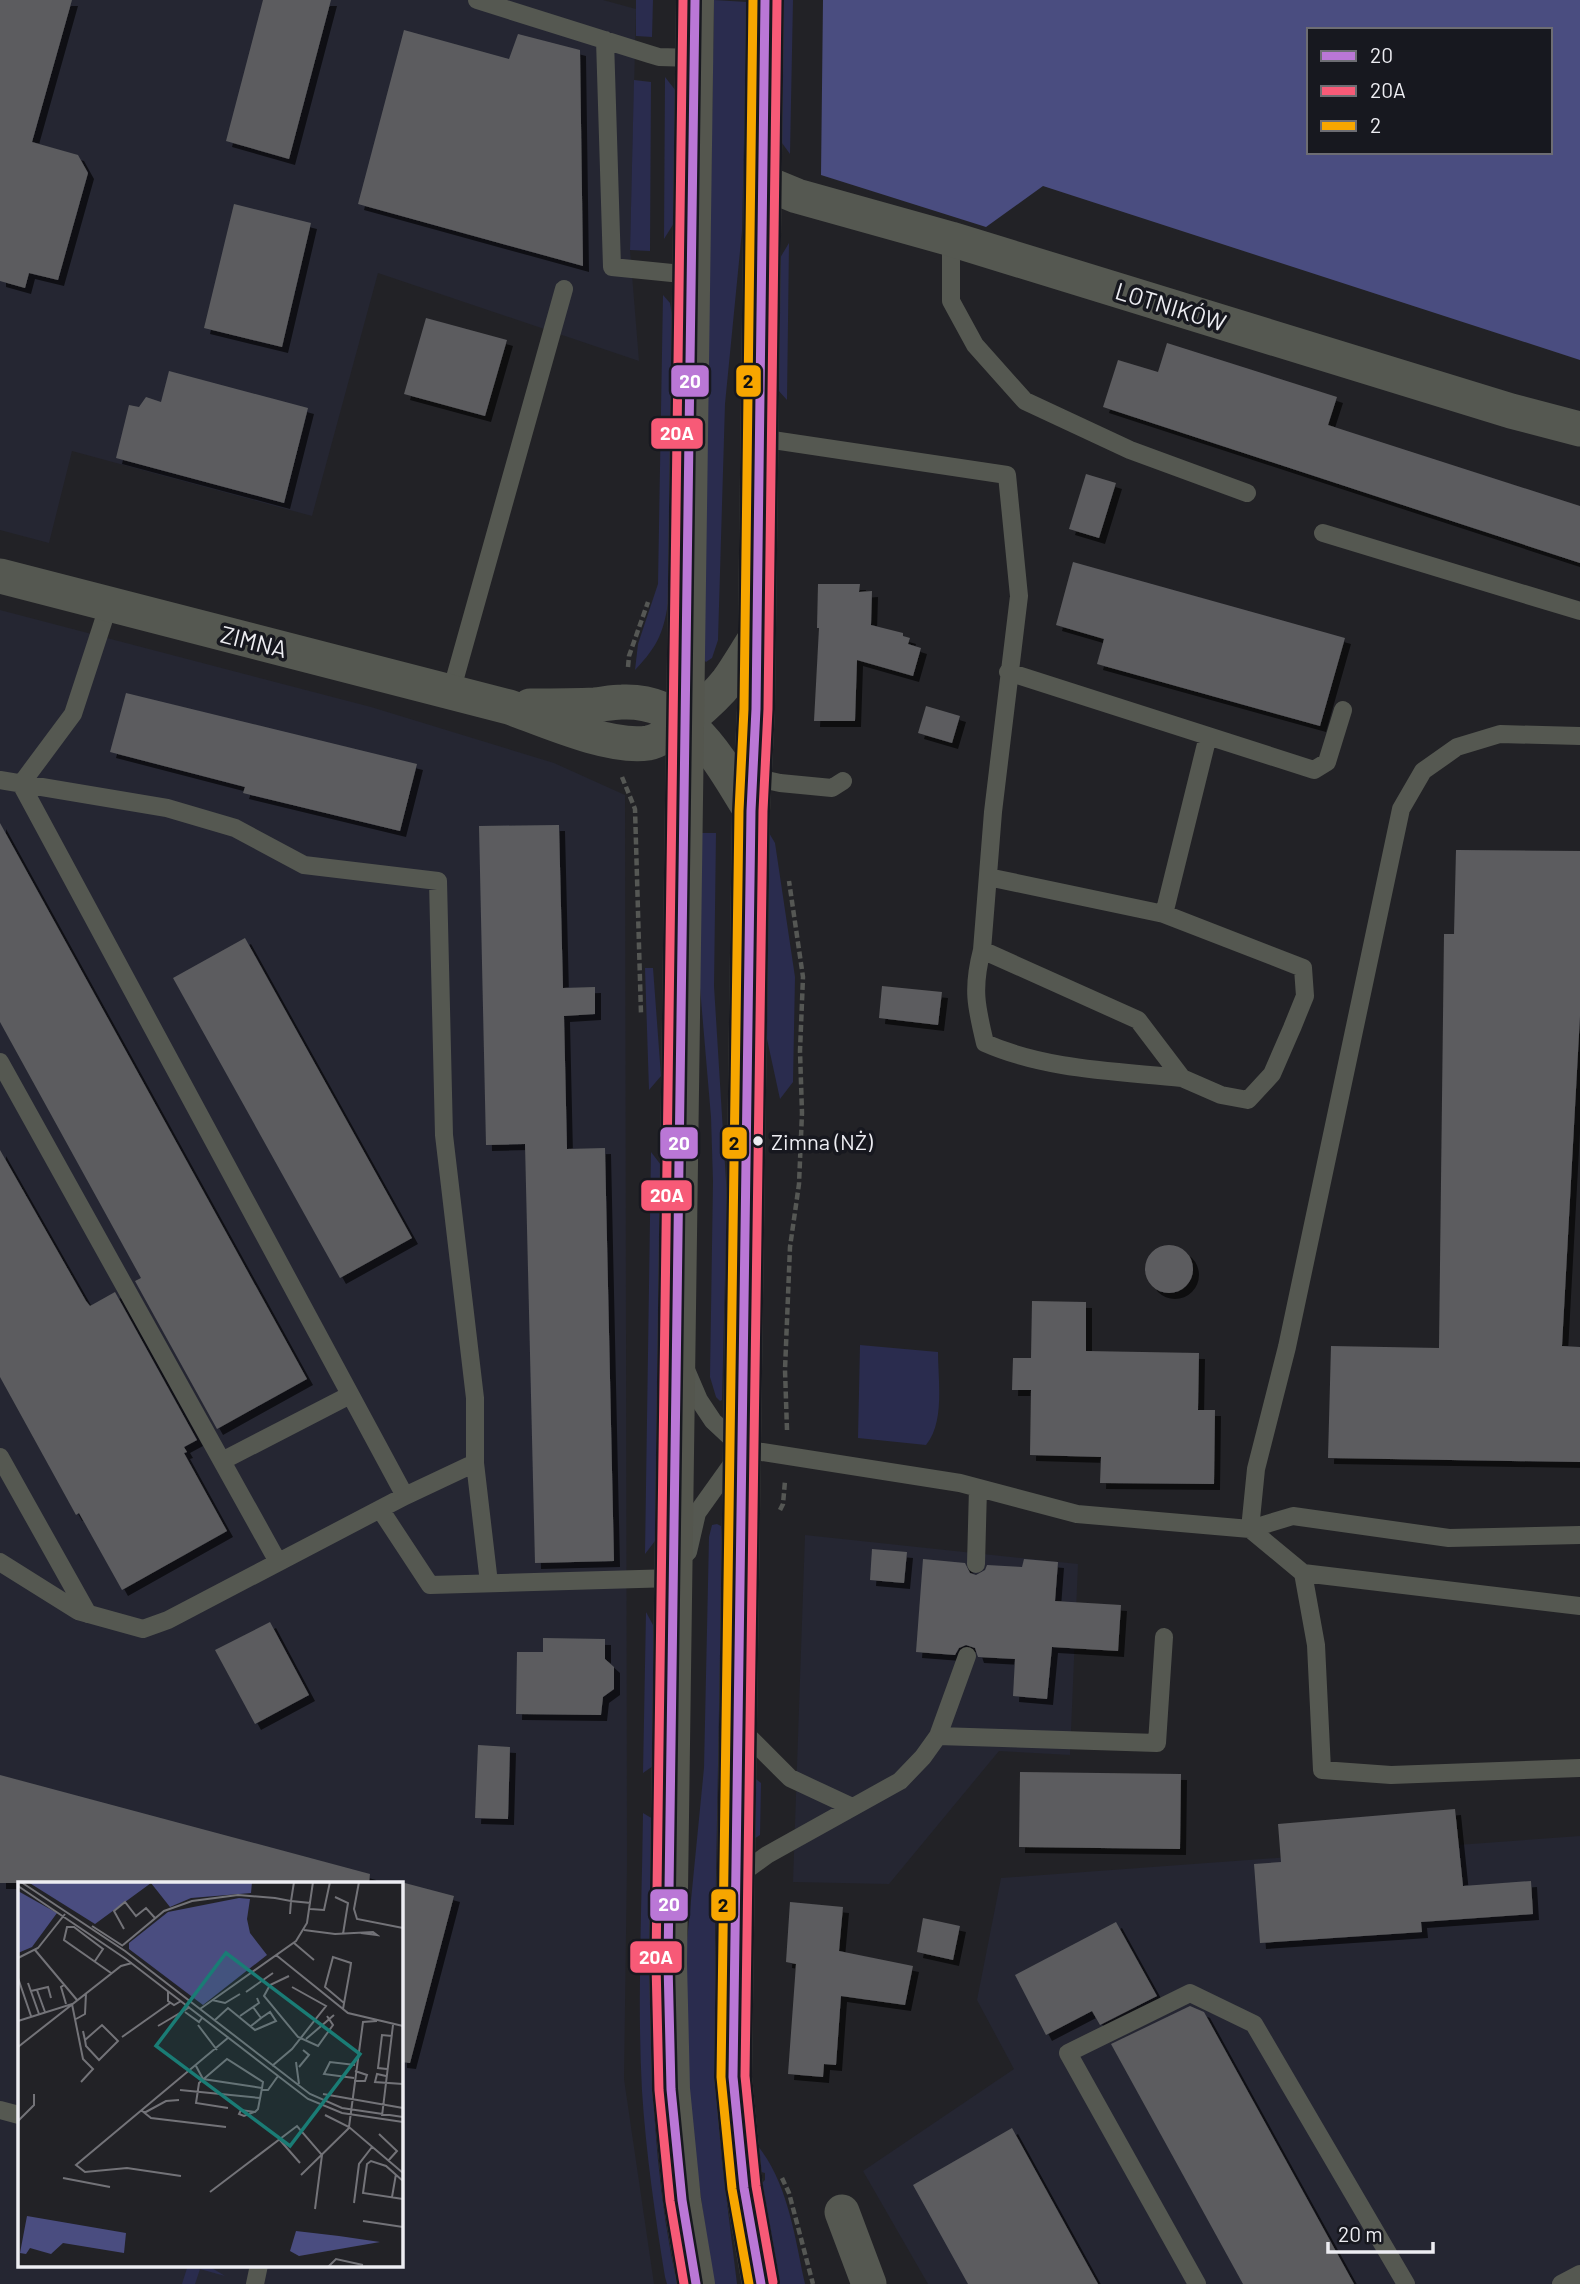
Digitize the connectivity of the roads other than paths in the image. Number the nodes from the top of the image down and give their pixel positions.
1 (477, 0) edge
2 (695, 0) edge
3 (765, 0) edge
4 (605, 40) junction
5 (694, 58) junction
6 (763, 182) junction
7 (951, 239) junction
8 (692, 275) junction
9 (565, 289) dead end
10 (1580, 429) edge
11 (760, 438) junction
12 (1247, 493) dead end
13 (1323, 533) dead end
14 (0, 576) edge
15 (109, 604) junction
16 (1580, 611) edge
17 (757, 636) junction
18 (1008, 672) junction
19 (451, 692) junction
20 (1343, 710) dead end
21 (685, 722) junction
22 (1208, 736) junction
23 (1580, 736) edge
24 (0, 780) edge
25 (843, 781) dead end
26 (21, 784) junction
27 (752, 794) junction
28 (988, 877) junction
29 (1164, 914) junction
30 (982, 950) junction
31 (0, 1062) edge
32 (1182, 1078) junction
33 (676, 1345) junction
34 (350, 1395) junction
35 (743, 1449) junction
36 (0, 1457) edge
37 (222, 1461) junction
38 (475, 1462) junction
39 (978, 1488) junction
40 (405, 1496) junction
41 (380, 1509) junction
42 (1250, 1529) junction
43 (1580, 1535) edge
44 (0, 1562) edge
45 (278, 1562) junction
46 (976, 1564) dead end
47 (1303, 1573) junction
48 (674, 1578) junction
49 (489, 1583) junction
50 (1580, 1606) edge
51 (88, 1614) junction
52 (673, 1624) junction
53 (1164, 1637) dead end
54 (967, 1656) dead end
55 (738, 1726) junction
56 (939, 1736) junction
57 (1580, 1768) edge
58 (852, 1807) junction
59 (735, 1878) junction
60 (0, 2110) edge
61 (18, 2115) edge
62 (842, 2212) dead end
63 (259, 2266) edge
64 (1580, 2274) edge
65 (255, 2284) edge
66 (696, 2284) edge
67 (761, 2284) edge
68 (869, 2284) edge
69 (1197, 2284) edge
70 (1406, 2284) edge
71 (1561, 2284) edge

1 - 4 lane
2 - 5 main road
3 - 6 main road
4 - 5 lane
4 - 8 lane
5 - 8 main road
6 - 7 street, LOTNIKÓW
6 - 11 main road
7 - 10 street, LOTNIKÓW
7 - 12 lane
8 - 21 main road
9 - 19 lane
11 - 17 main road
11 - 18 lane
13 - 16 lane
14 - 15 street, ZIMNA
15 - 19 street, ZIMNA
15 - 26 lane
17 - 21 street, ZIMNA
17 - 27 main road
18 - 22 lane
18 - 28 lane
19 - 21 street, ZIMNA
20 - 22 lane
21 - 27 street
21 - 33 main road
22 - 29 lane
23 - 42 lane
24 - 26 lane
25 - 27 lane
26 - 34 lane
26 - 38 lane
27 - 35 main road
28 - 29 lane
28 - 30 lane
29 - 32 lane
30 - 32 lane
30 - 32 lane
31 - 37 lane
33 - 35 lane
33 - 48 main road
34 - 37 lane
34 - 40 lane
35 - 39 lane
35 - 52 lane
35 - 55 main road
36 - 51 lane
37 - 45 lane
38 - 40 lane
38 - 49 lane
39 - 42 lane
39 - 46 lane
40 - 41 lane
41 - 45 lane
41 - 49 lane
42 - 43 lane
42 - 47 lane
44 - 51 lane
45 - 51 lane
47 - 50 lane
47 - 57 lane
48 - 49 lane
48 - 52 main road
52 - 66 main road
53 - 56 lane
54 - 56 lane
55 - 58 lane
55 - 59 main road
56 - 58 lane
58 - 59 lane
59 - 67 main road
60 - 61 lane
62 - 68 street
63 - 65 lane
64 - 71 lane
69 - 70 lane

